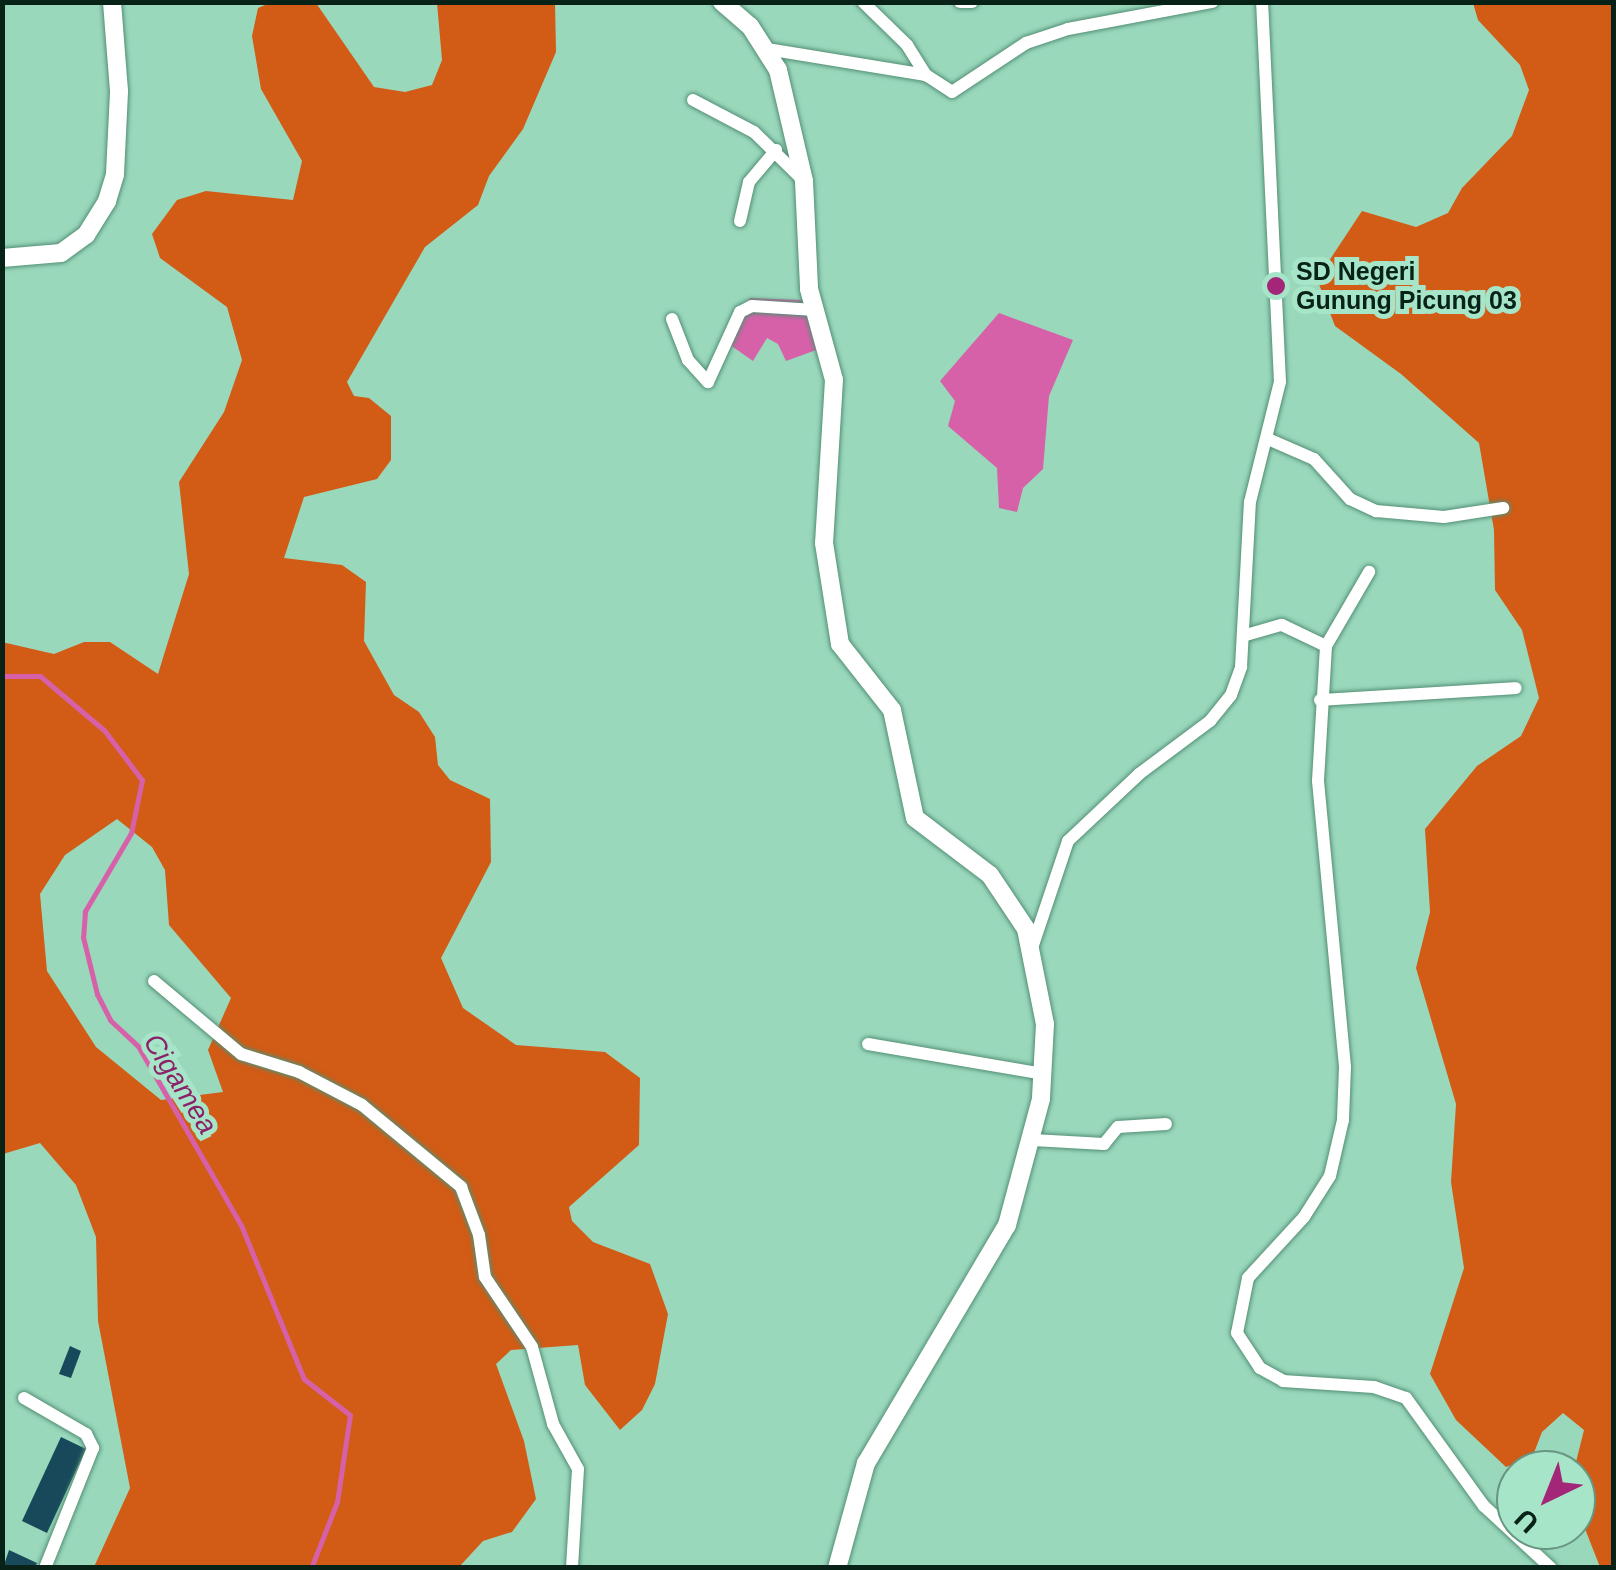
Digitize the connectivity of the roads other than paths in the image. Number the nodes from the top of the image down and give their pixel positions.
1 (112, 2) edge
2 (722, 2) edge
3 (862, 2) edge
4 (960, 2) edge
5 (972, 2) edge
6 (1212, 2) edge
7 (1262, 2) edge
8 (766, 49) junction
9 (926, 75) junction
10 (693, 100) dead end
11 (776, 150) junction
12 (804, 181) junction
13 (740, 221) dead end
14 (2, 258) edge
15 (815, 310) junction
16 (672, 319) dead end
17 (1268, 438) junction
18 (1503, 508) dead end
19 (1369, 572) dead end
20 (1246, 636) junction
21 (1326, 646) junction
22 (1516, 688) dead end
23 (1320, 700) junction
24 (1032, 951) junction
25 (154, 981) dead end
26 (868, 1044) dead end
27 (1044, 1074) junction
28 (1166, 1124) dead end
29 (1033, 1140) junction
30 (24, 1398) dead end
31 (45, 1568) edge
32 (572, 1568) edge
33 (836, 1568) edge
34 (1551, 1568) edge

1 - 14 main road
2 - 8 main road
3 - 9 street
4 - 5 street
6 - 9 street
7 - 17 street
8 - 9 street
8 - 12 main road
10 - 11 street
11 - 12 street
11 - 13 street
12 - 15 main road
15 - 16 street
15 - 24 main road
17 - 18 street
17 - 20 street
19 - 21 street
20 - 21 street
20 - 24 street
21 - 23 street
22 - 23 street
23 - 34 street
24 - 27 main road
25 - 32 street
26 - 27 street
27 - 29 main road
28 - 29 street
29 - 33 main road
30 - 31 street

